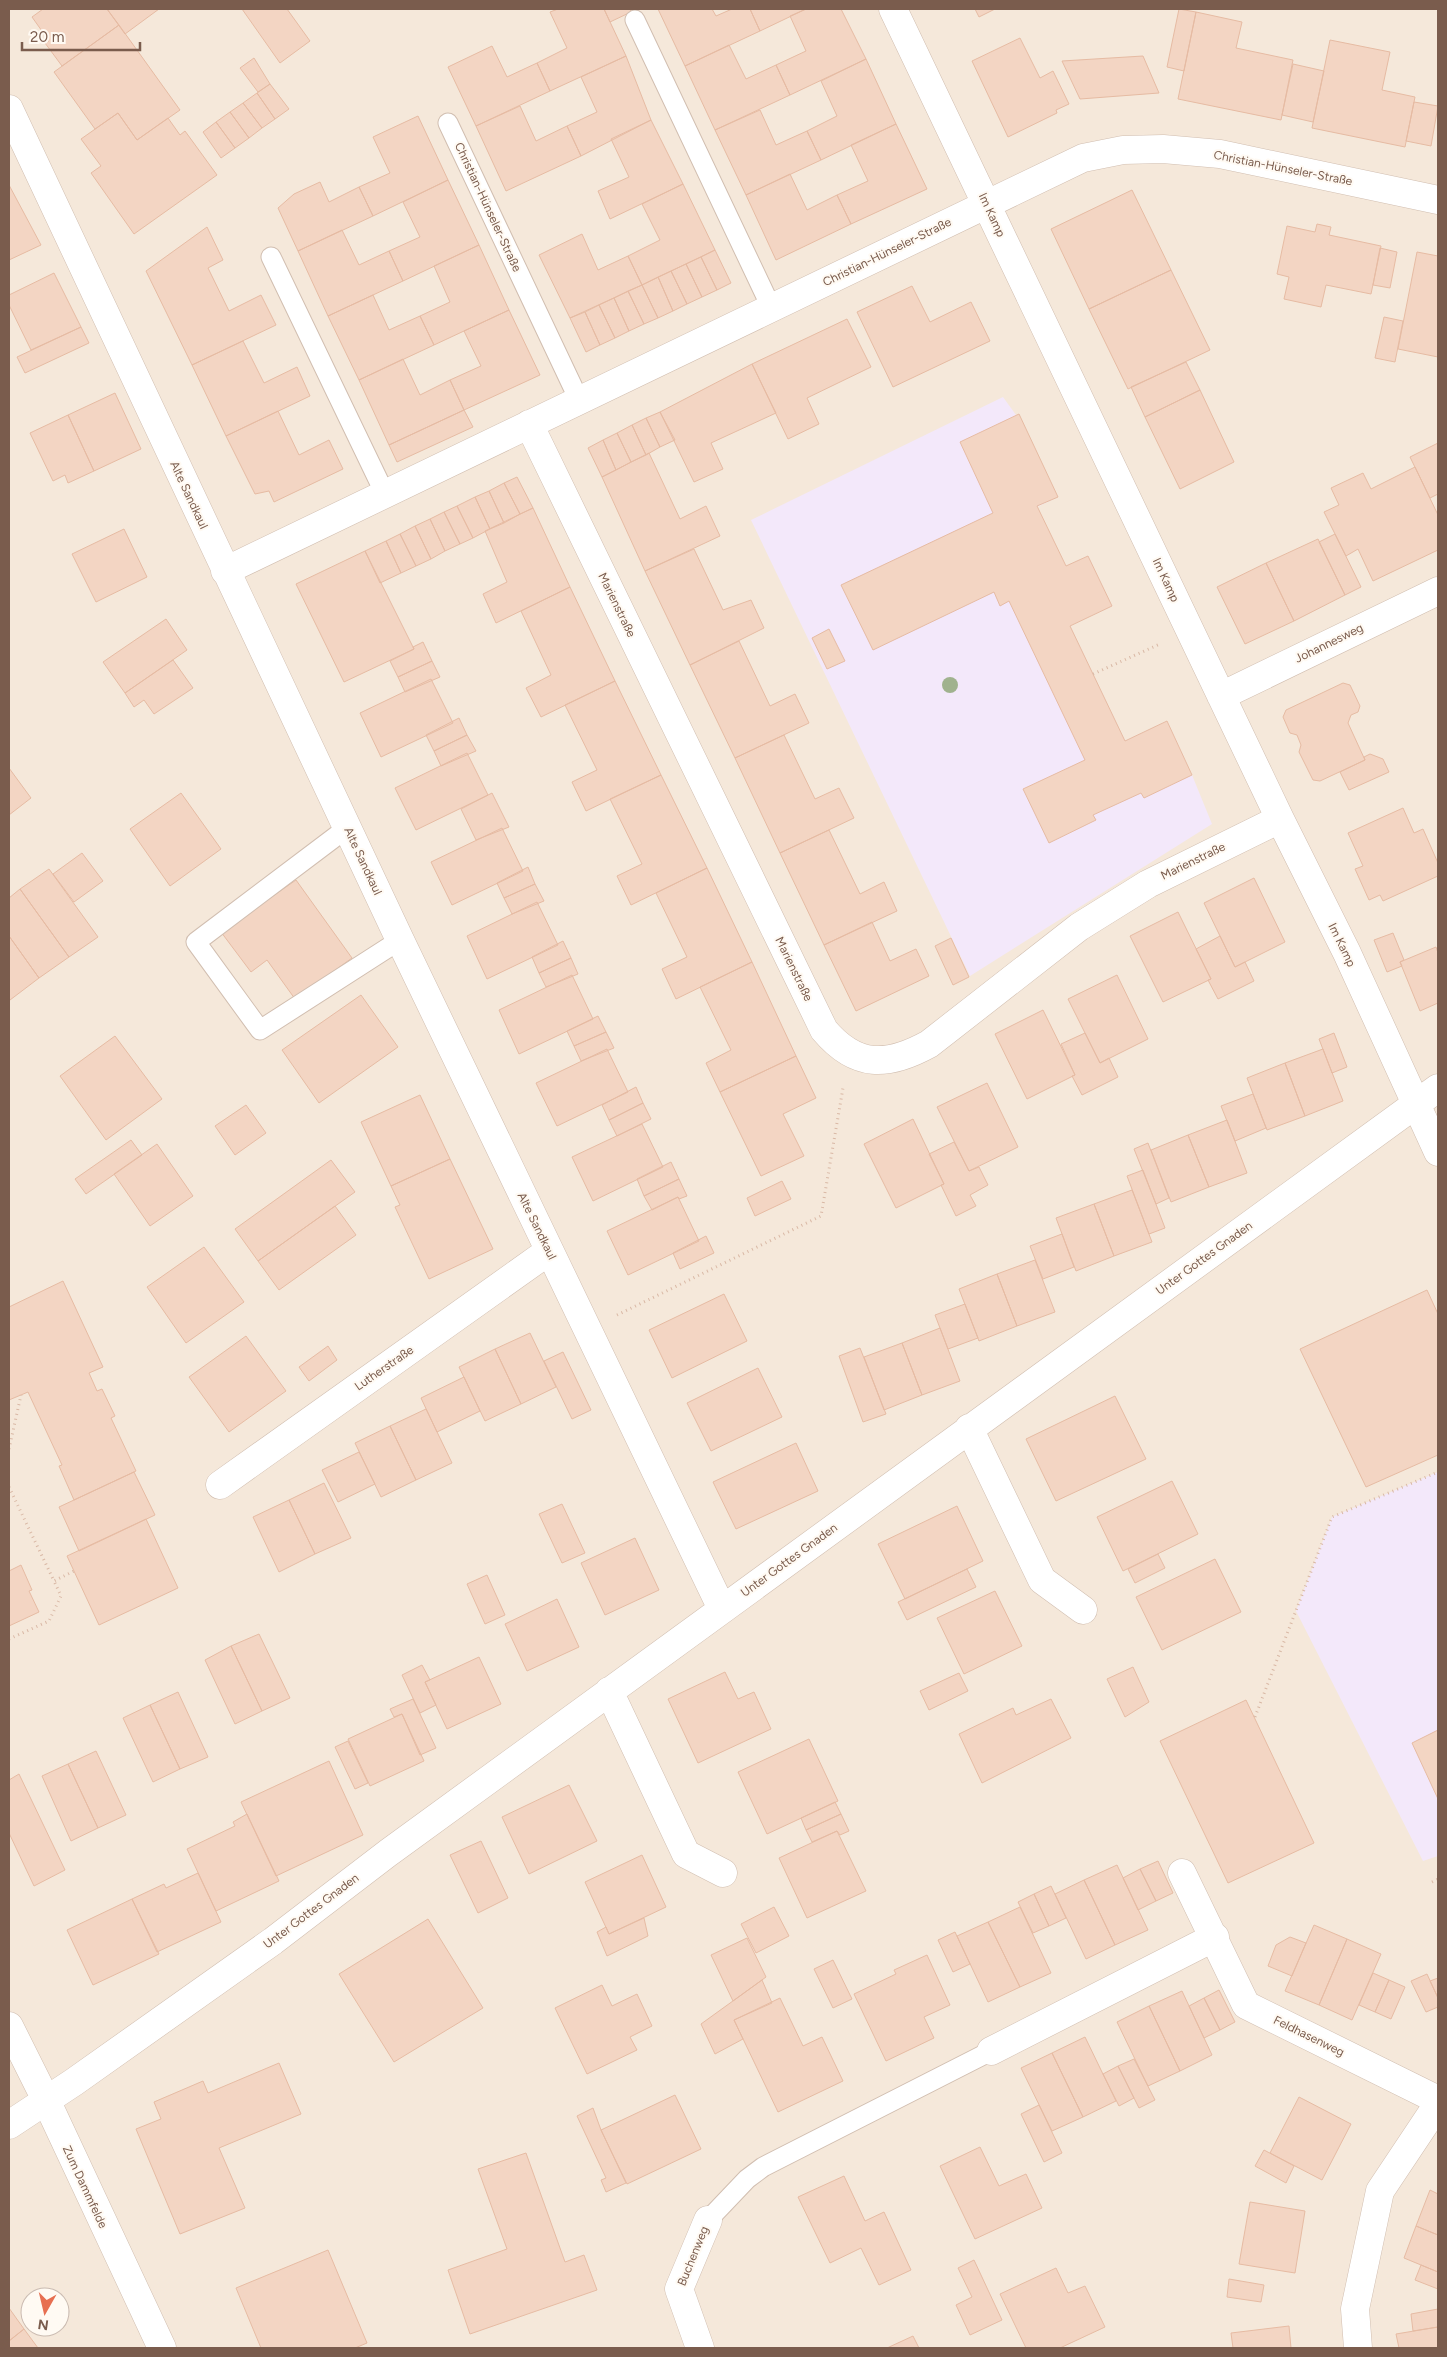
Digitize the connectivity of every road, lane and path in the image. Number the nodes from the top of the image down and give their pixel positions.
1 (894, 9) edge
2 (635, 20) dead end
3 (9, 110) edge
4 (448, 123) dead end
5 (1438, 200) edge
6 (986, 204) junction
7 (270, 257) dead end
8 (771, 307) junction
9 (579, 400) junction
10 (529, 424) junction
11 (385, 494) junction
12 (225, 571) junction
13 (1438, 591) edge
14 (1190, 630) junction
15 (1094, 674) dead end
16 (1221, 696) junction
17 (1280, 819) junction
18 (347, 828) junction
19 (400, 940) junction
20 (850, 1054) junction
21 (1438, 1088) edge
22 (1416, 1105) junction
23 (1438, 1152) edge
24 (549, 1251) junction
25 (588, 1330) junction
26 (21, 1395) dead end
27 (969, 1428) junction
28 (9, 1449) edge
29 (1438, 1472) edge
30 (220, 1485) dead end
31 (9, 1487) edge
32 (74, 1571) dead end
33 (54, 1581) junction
34 (722, 1609) junction
35 (1083, 1610) dead end
36 (9, 1639) edge
37 (609, 1691) junction
38 (1254, 1717) dead end
39 (723, 1873) dead end
40 (1182, 1874) dead end
41 (1438, 1879) edge
42 (1432, 1882) dead end
43 (1215, 1937) junction
44 (9, 2026) edge
45 (991, 2051) joint
46 (46, 2100) junction
47 (1438, 2102) edge
48 (9, 2125) edge
49 (708, 2220) joint
50 (162, 2348) edge
51 (700, 2348) edge
52 (1358, 2348) edge

1 - 6 street, Im Kamp
2 - 8 lane
3 - 12 street, Alte Sandkaul
4 - 9 lane, Christian-Hünseler-Straße
5 - 6 street, Christian-Hünseler-Straße
6 - 8 street, Christian-Hünseler-Straße
6 - 14 street, Im Kamp
7 - 11 lane
8 - 9 street, Christian-Hünseler-Straße
9 - 10 street, Christian-Hünseler-Straße
10 - 11 street, Christian-Hünseler-Straße
10 - 20 street, Marienstraße
11 - 12 street, Christian-Hünseler-Straße
12 - 18 street, Alte Sandkaul
13 - 16 street, Johannesweg
14 - 15 path
14 - 16 street, Im Kamp
16 - 17 street, Im Kamp
17 - 20 street, Marienstraße
17 - 22 street, Im Kamp
18 - 19 street, Alte Sandkaul
18 - 19 lane
19 - 24 street, Alte Sandkaul
20 - 25 path
21 - 22 street, Unter Gottes Gnaden
22 - 23 street, Im Kamp
22 - 27 street, Unter Gottes Gnaden
24 - 25 street, Alte Sandkaul
24 - 30 street, Lutherstraße
25 - 34 street, Alte Sandkaul
26 - 28 path
27 - 34 street, Unter Gottes Gnaden
27 - 35 street
29 - 38 path
31 - 33 path
32 - 33 path
33 - 36 path
34 - 37 street, Unter Gottes Gnaden
37 - 39 street
37 - 46 street, Unter Gottes Gnaden
40 - 43 street, Feldhasenweg
41 - 42 path
43 - 45 street
43 - 47 street, Feldhasenweg
44 - 46 street, Zum Dammfelde
45 - 49 lane
46 - 48 street, Unter Gottes Gnaden
46 - 50 street, Zum Dammfelde
47 - 52 street, Feldhasenweg
49 - 51 street, Buchenweg

